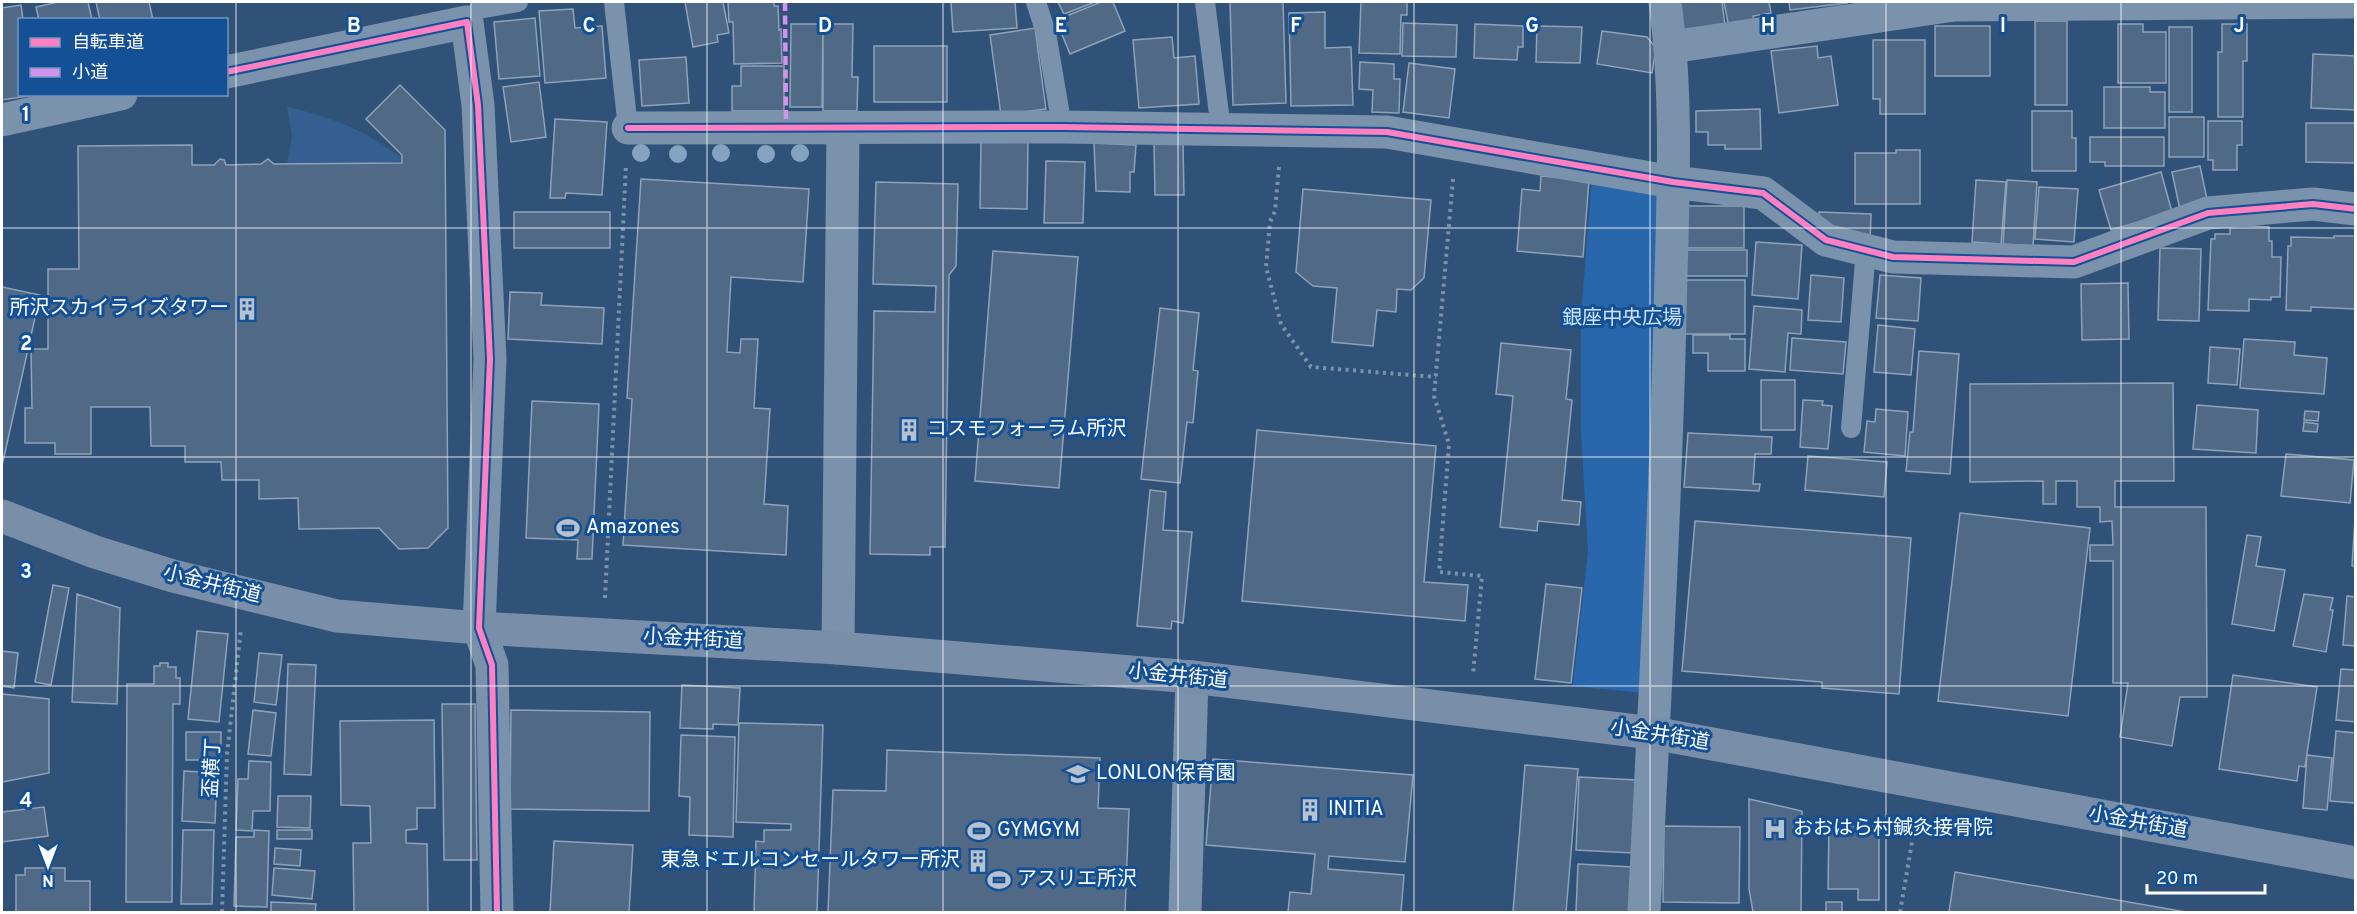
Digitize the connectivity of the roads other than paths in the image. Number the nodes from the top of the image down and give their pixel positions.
1 (518, 2) edge
2 (614, 2) edge
3 (1036, 2) edge
4 (1204, 2) edge
5 (1665, 2) edge
6 (2355, 2) edge
7 (1954, 3) edge
8 (2052, 3) edge
9 (475, 11) edge
10 (1671, 47) junction
11 (228, 72) edge
12 (112, 96) edge
13 (2, 120) edge
14 (843, 127) junction
15 (1062, 127) junction
16 (628, 128) joint
17 (1221, 130) junction
18 (1673, 182) junction
19 (2355, 209) edge
20 (1866, 250) junction
21 (1851, 428) dead end
22 (2, 516) edge
23 (479, 628) junction
24 (838, 648) junction
25 (1192, 677) junction
26 (1653, 733) junction
27 (2355, 863) edge
28 (497, 912) edge
29 (1185, 912) edge
30 (1644, 912) edge

1 - 9 lane
2 - 16 lane
3 - 15 lane
4 - 17 lane
5 - 10 street
6 - 8 street
7 - 8 street
7 - 10 street
9 - 11 street
9 - 23 street
10 - 18 street
12 - 13 street
14 - 15 street
14 - 16 street
14 - 24 street
15 - 17 street
17 - 18 street
18 - 20 street
18 - 26 street
19 - 20 street
20 - 21 lane
22 - 23 main road, 小金井街道
23 - 24 main road, 小金井街道
23 - 28 street
24 - 25 main road, 小金井街道
25 - 26 main road, 小金井街道
25 - 29 street
26 - 27 main road, 小金井街道
26 - 30 street

